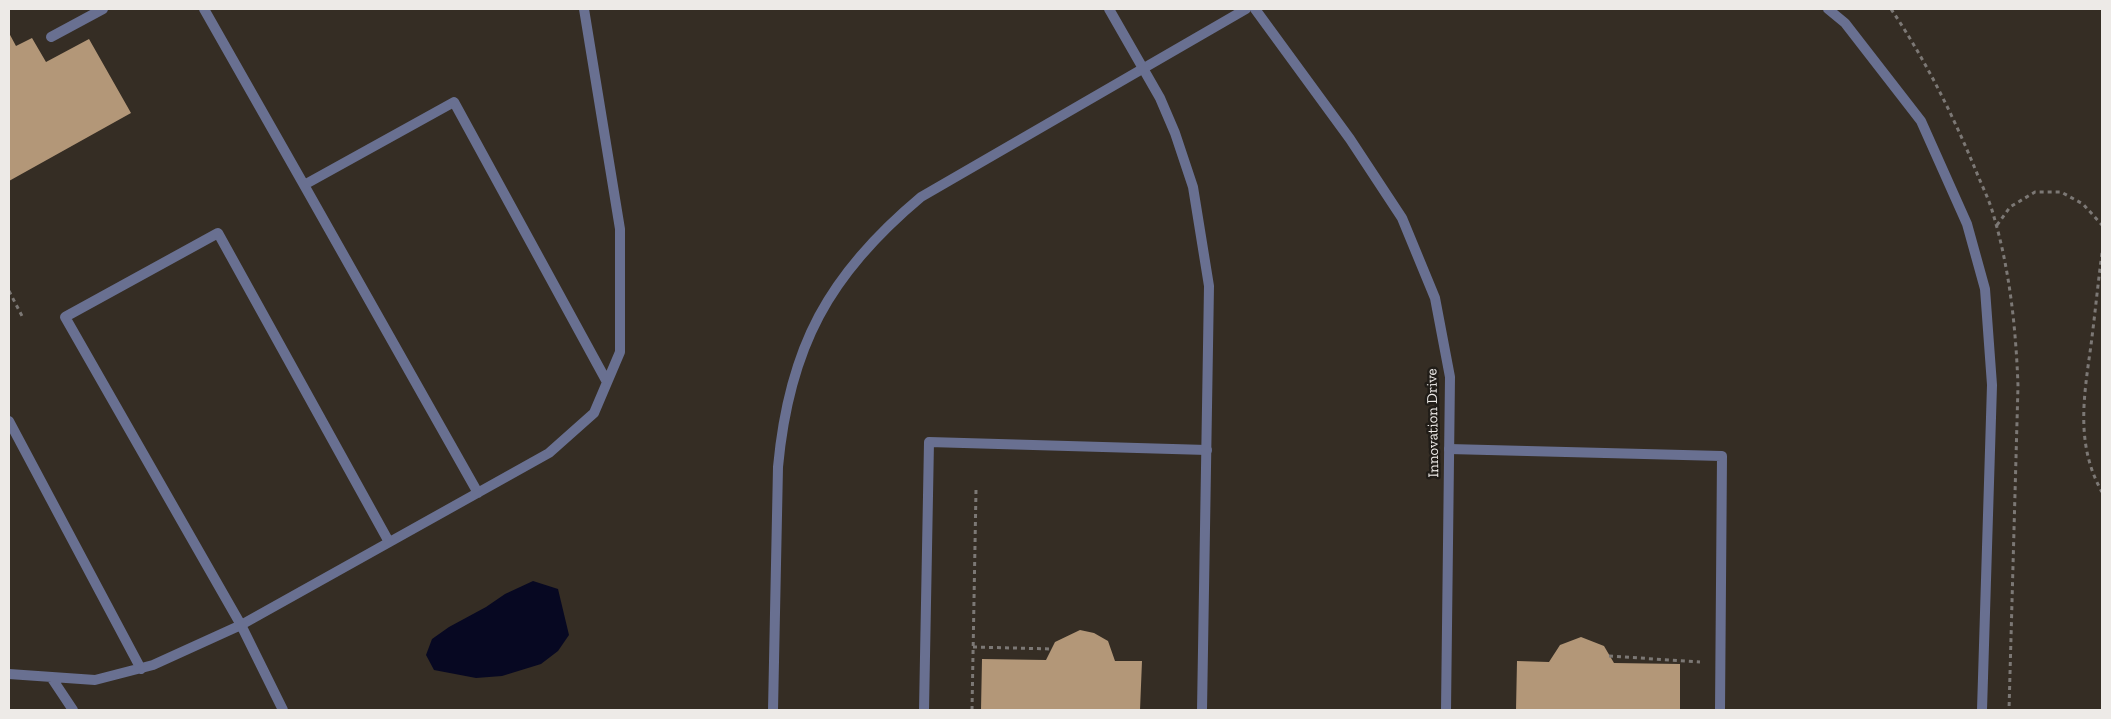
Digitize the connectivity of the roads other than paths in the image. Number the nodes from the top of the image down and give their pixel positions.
1 (103, 9) edge
2 (204, 9) edge
3 (584, 9) edge
4 (1109, 9) edge
5 (1246, 9) edge
6 (1256, 9) edge
7 (1828, 9) edge
8 (51, 37) dead end
9 (1144, 70) junction
10 (304, 185) junction
11 (607, 382) junction
12 (9, 421) edge
13 (1449, 449) junction
14 (1207, 450) junction
15 (478, 493) junction
16 (390, 542) junction
17 (241, 625) junction
18 (141, 669) junction
19 (9, 674) edge
20 (51, 677) junction
21 (73, 710) edge
22 (283, 710) edge
23 (773, 710) edge
24 (924, 710) edge
25 (1202, 710) edge
26 (1446, 710) edge
27 (1720, 710) edge
28 (1982, 710) edge

1 - 8 street
2 - 10 street
3 - 11 street
4 - 9 street
5 - 9 street
6 - 13 street, Innovation Drive
7 - 28 street
9 - 14 street
9 - 23 street
10 - 11 street
10 - 15 street
11 - 15 street
12 - 18 street
13 - 26 street, Innovation Drive
13 - 27 street
14 - 24 street
14 - 25 street
15 - 16 street
16 - 17 street
16 - 17 street
17 - 18 street
17 - 22 street
18 - 20 street
19 - 20 street
20 - 21 street

